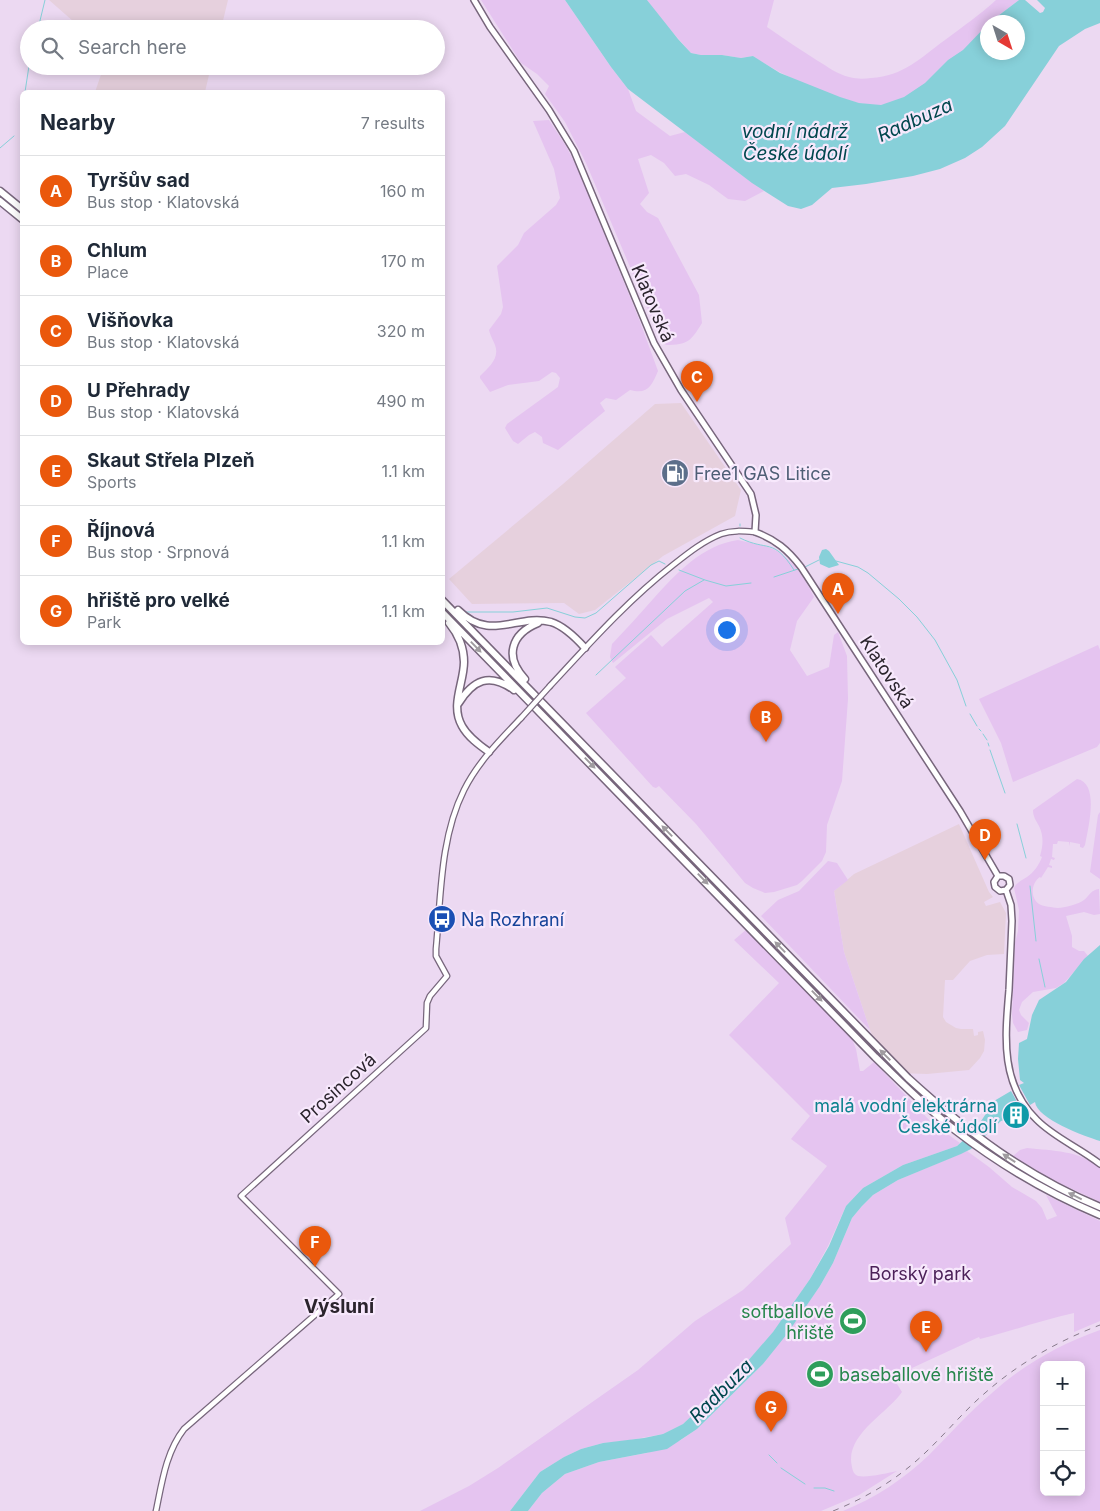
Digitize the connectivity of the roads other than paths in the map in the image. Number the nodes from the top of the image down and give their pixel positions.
1 (474, 0) edge
2 (0, 191) edge
3 (0, 201) edge
4 (20, 208) edge
5 (20, 218) edge
6 (755, 532) junction
7 (445, 598) edge
8 (445, 603) edge
9 (445, 615) edge
10 (445, 619) edge
11 (541, 621) junction
12 (585, 648) junction
13 (458, 704) junction
14 (545, 705) junction
15 (578, 750) junction
16 (489, 752) junction
17 (998, 876) junction
18 (1006, 890) junction
19 (1100, 1164) edge
20 (1100, 1207) edge
21 (1100, 1215) edge
22 (156, 1511) edge

1 - 6 main road, Klatovská
2 - 4 highway
3 - 5 highway
6 - 12 street
6 - 17 main road, Klatovská
7 - 11 highway
8 - 14 highway
9 -> 15 highway
10 - 13 highway
11 - 12 highway
11 - 14 highway
12 - 16 street, bridge
13 - 15 highway
13 - 16 highway
20 -> 14 highway
15 -> 21 highway
16 - 22 street, Prosincová
17 - 18 main road
17 - 18 main road
18 - 19 main road

